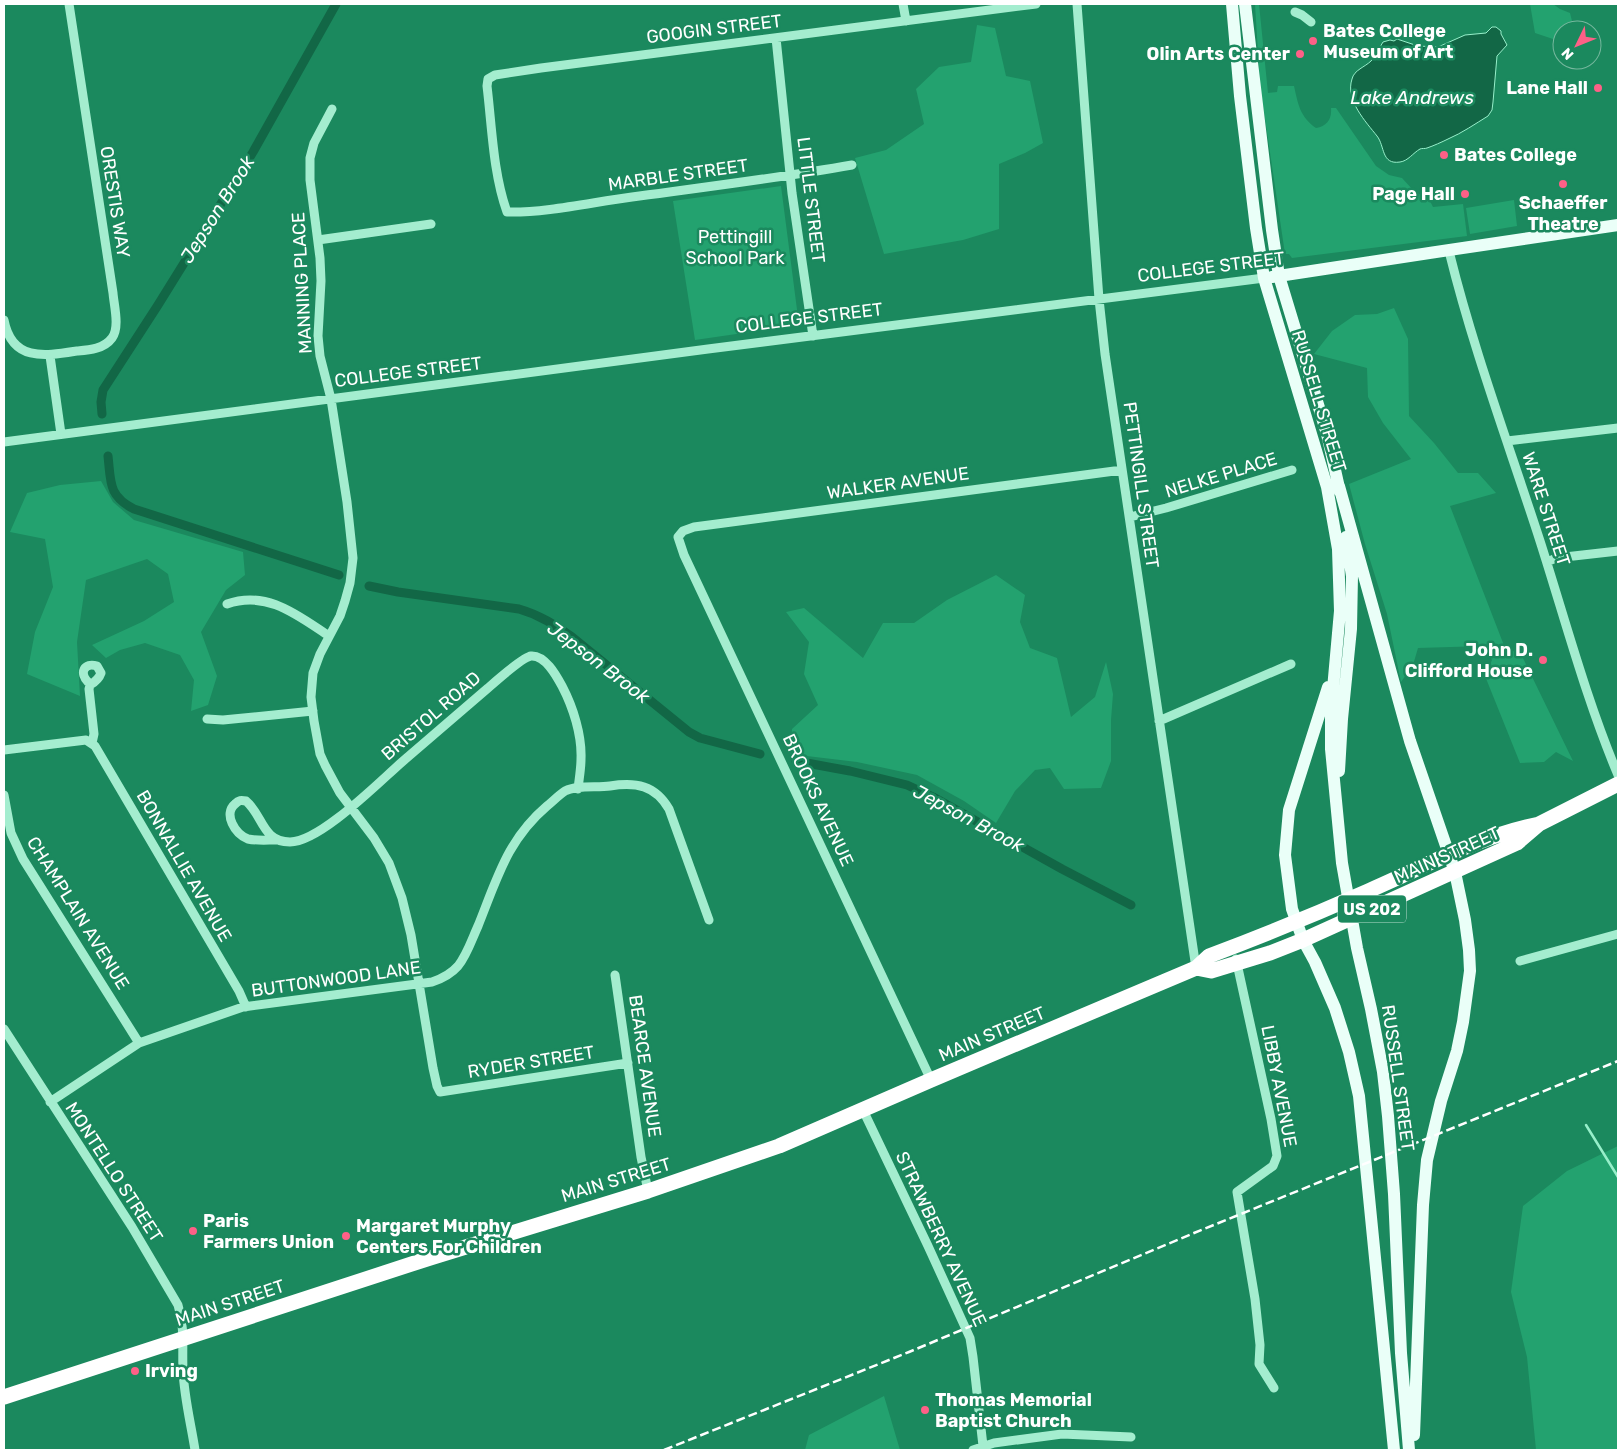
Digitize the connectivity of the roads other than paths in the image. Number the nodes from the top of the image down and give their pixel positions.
1 (70, 4) edge
2 (903, 4) edge
3 (1036, 4) edge
4 (1077, 4) edge
5 (1232, 4) edge
6 (1245, 4) edge
7 (1295, 12) dead end
8 (906, 21) junction
9 (1311, 22) dead end
10 (776, 38) junction
11 (332, 110) dead end
12 (852, 166) dead end
13 (790, 176) junction
14 (507, 212) joint
15 (431, 224) dead end
16 (1618, 225) edge
17 (318, 240) junction
18 (1449, 251) junction
19 (1279, 276) junction
20 (1264, 278) junction
21 (1099, 298) junction
22 (4, 320) edge
23 (813, 336) junction
24 (50, 356) junction
25 (331, 400) junction
26 (1618, 428) edge
27 (61, 434) junction
28 (1508, 441) junction
29 (4, 442) edge
30 (1122, 470) junction
31 (1292, 470) dead end
32 (1339, 486) junction
33 (1130, 517) junction
34 (680, 533) joint
35 (1618, 552) edge
36 (1547, 562) junction
37 (227, 604) dead end
38 (329, 636) junction
39 (1337, 641) junction
40 (1290, 664) dead end
41 (88, 682) dead end
42 (312, 711) junction
43 (207, 719) dead end
44 (1159, 721) junction
45 (92, 743) junction
46 (4, 750) edge
47 (1618, 775) edge
48 (1618, 784) edge
49 (578, 789) junction
50 (4, 795) edge
51 (351, 807) junction
52 (1337, 811) junction
53 (1539, 824) junction
54 (276, 840) junction
55 (1450, 855) junction
56 (1455, 872) junction
57 (709, 920) dead end
58 (1296, 921) junction
59 (1618, 934) edge
60 (1303, 940) junction
61 (1234, 946) junction
62 (1520, 962) dead end
63 (1237, 964) junction
64 (1196, 968) junction
65 (616, 975) dead end
66 (419, 984) junction
67 (246, 1007) junction
68 (4, 1029) edge
69 (139, 1043) junction
70 (628, 1063) junction
71 (931, 1080) junction
72 (440, 1092) joint
73 (50, 1102) junction
74 (863, 1110) junction
75 (648, 1191) junction
76 (184, 1337) junction
77 (1401, 1353) junction
78 (1274, 1388) dead end
79 (4, 1397) edge
80 (1131, 1437) dead end
81 (983, 1446) junction
82 (196, 1450) edge
83 (973, 1450) edge
84 (1394, 1450) edge
85 (1399, 1450) edge
86 (1409, 1450) edge
87 (1414, 1450) edge

1 - 24 street, ORESTIS WAY
2 - 8 street
3 - 8 street, GOOGIN STREET
4 - 21 street, PETTINGILL STREET
5 - 20 main road, RUSSELL STREET
6 - 19 main road, RUSSELL STREET
7 - 9 street
8 - 10 street, GOOGIN STREET
10 - 13 street, LITTLE STREET
10 - 14 street, GOOGIN STREET
11 - 17 street, MANNING PLACE
12 - 13 street, MARBLE STREET
13 - 14 street, MARBLE STREET
13 - 23 street, LITTLE STREET
15 - 17 street
16 - 18 main road, COLLEGE STREET
17 - 25 street, MANNING PLACE
18 - 19 main road, COLLEGE STREET
18 - 28 street, WARE STREET
19 - 20 main road, COLLEGE STREET
19 - 32 main road, RUSSELL STREET
20 - 21 street, COLLEGE STREET
20 - 39 main road, RUSSELL STREET
21 - 23 street, COLLEGE STREET
21 - 30 street, PETTINGILL STREET
22 - 24 street
23 - 25 street, COLLEGE STREET
24 - 27 street
25 - 27 street, COLLEGE STREET
25 - 38 street, MANNING PLACE
26 - 28 street
27 - 29 street, COLLEGE STREET
28 - 36 street, WARE STREET
30 - 33 street, PETTINGILL STREET
30 - 34 street, WALKER AVENUE
31 - 33 street, NELKE PLACE
32 - 52 main road, RUSSELL STREET
32 - 55 main road
33 - 44 street, PETTINGILL STREET
34 - 71 street, BROOKS AVENUE
35 - 36 street
36 - 47 street, WARE STREET
37 - 38 street
38 - 42 street, MANNING PLACE
39 - 52 main road, RUSSELL STREET
39 - 58 main road
40 - 44 street
41 - 45 street
42 - 43 street
42 - 51 street, MANNING PLACE
44 - 64 street, PETTINGILL STREET
45 - 46 street
45 - 67 street, BONNALLIE AVENUE
48 - 53 highway, MAIN STREET / US 202
49 - 51 street, BRISTOL ROAD
49 - 57 street, BUTTONWOOD LANE
49 - 66 street, BUTTONWOOD LANE
50 - 69 street, CHAMPLAIN AVENUE
51 - 54 street, BRISTOL ROAD
51 - 66 street, MANNING PLACE
52 - 77 main road, RUSSELL STREET
53 - 55 highway, MAIN STREET / US 202
53 - 56 highway, MAIN STREET / US 202
54 - 54 street, BRISTOL ROAD
55 - 56 main road
55 - 58 highway, MAIN STREET / US 202
56 - 60 highway, MAIN STREET / US 202
56 - 87 main road
58 - 60 main road
58 - 61 highway, MAIN STREET / US 202
59 - 62 street
60 - 63 highway, MAIN STREET / US 202
60 - 84 main road
61 - 63 street, LIBBY AVENUE
61 - 64 highway, MAIN STREET / US 202
63 - 64 highway, MAIN STREET / US 202
63 - 78 street, LIBBY AVENUE
64 - 71 highway, MAIN STREET / US 202
65 - 70 street, BEARCE AVENUE
66 - 67 street, BUTTONWOOD LANE
66 - 72 street, MANNING PLACE
67 - 69 street, BUTTONWOOD LANE
68 - 73 street, MONTELLO STREET
69 - 73 street, BUTTONWOOD LANE
70 - 72 street, RYDER STREET
70 - 75 street, BEARCE AVENUE
71 - 74 highway, MAIN STREET / US 202
73 - 76 street, MONTELLO STREET
74 - 75 highway, MAIN STREET / US 202
74 - 81 street, STRAWBERRY AVENUE
75 - 76 highway, MAIN STREET / US 202
76 - 79 highway, MAIN STREET / US 202
76 - 82 street, MONTELLO STREET
77 - 85 main road, RUSSELL STREET
77 - 86 main road, RUSSELL STREET
80 - 81 street
81 - 83 street

